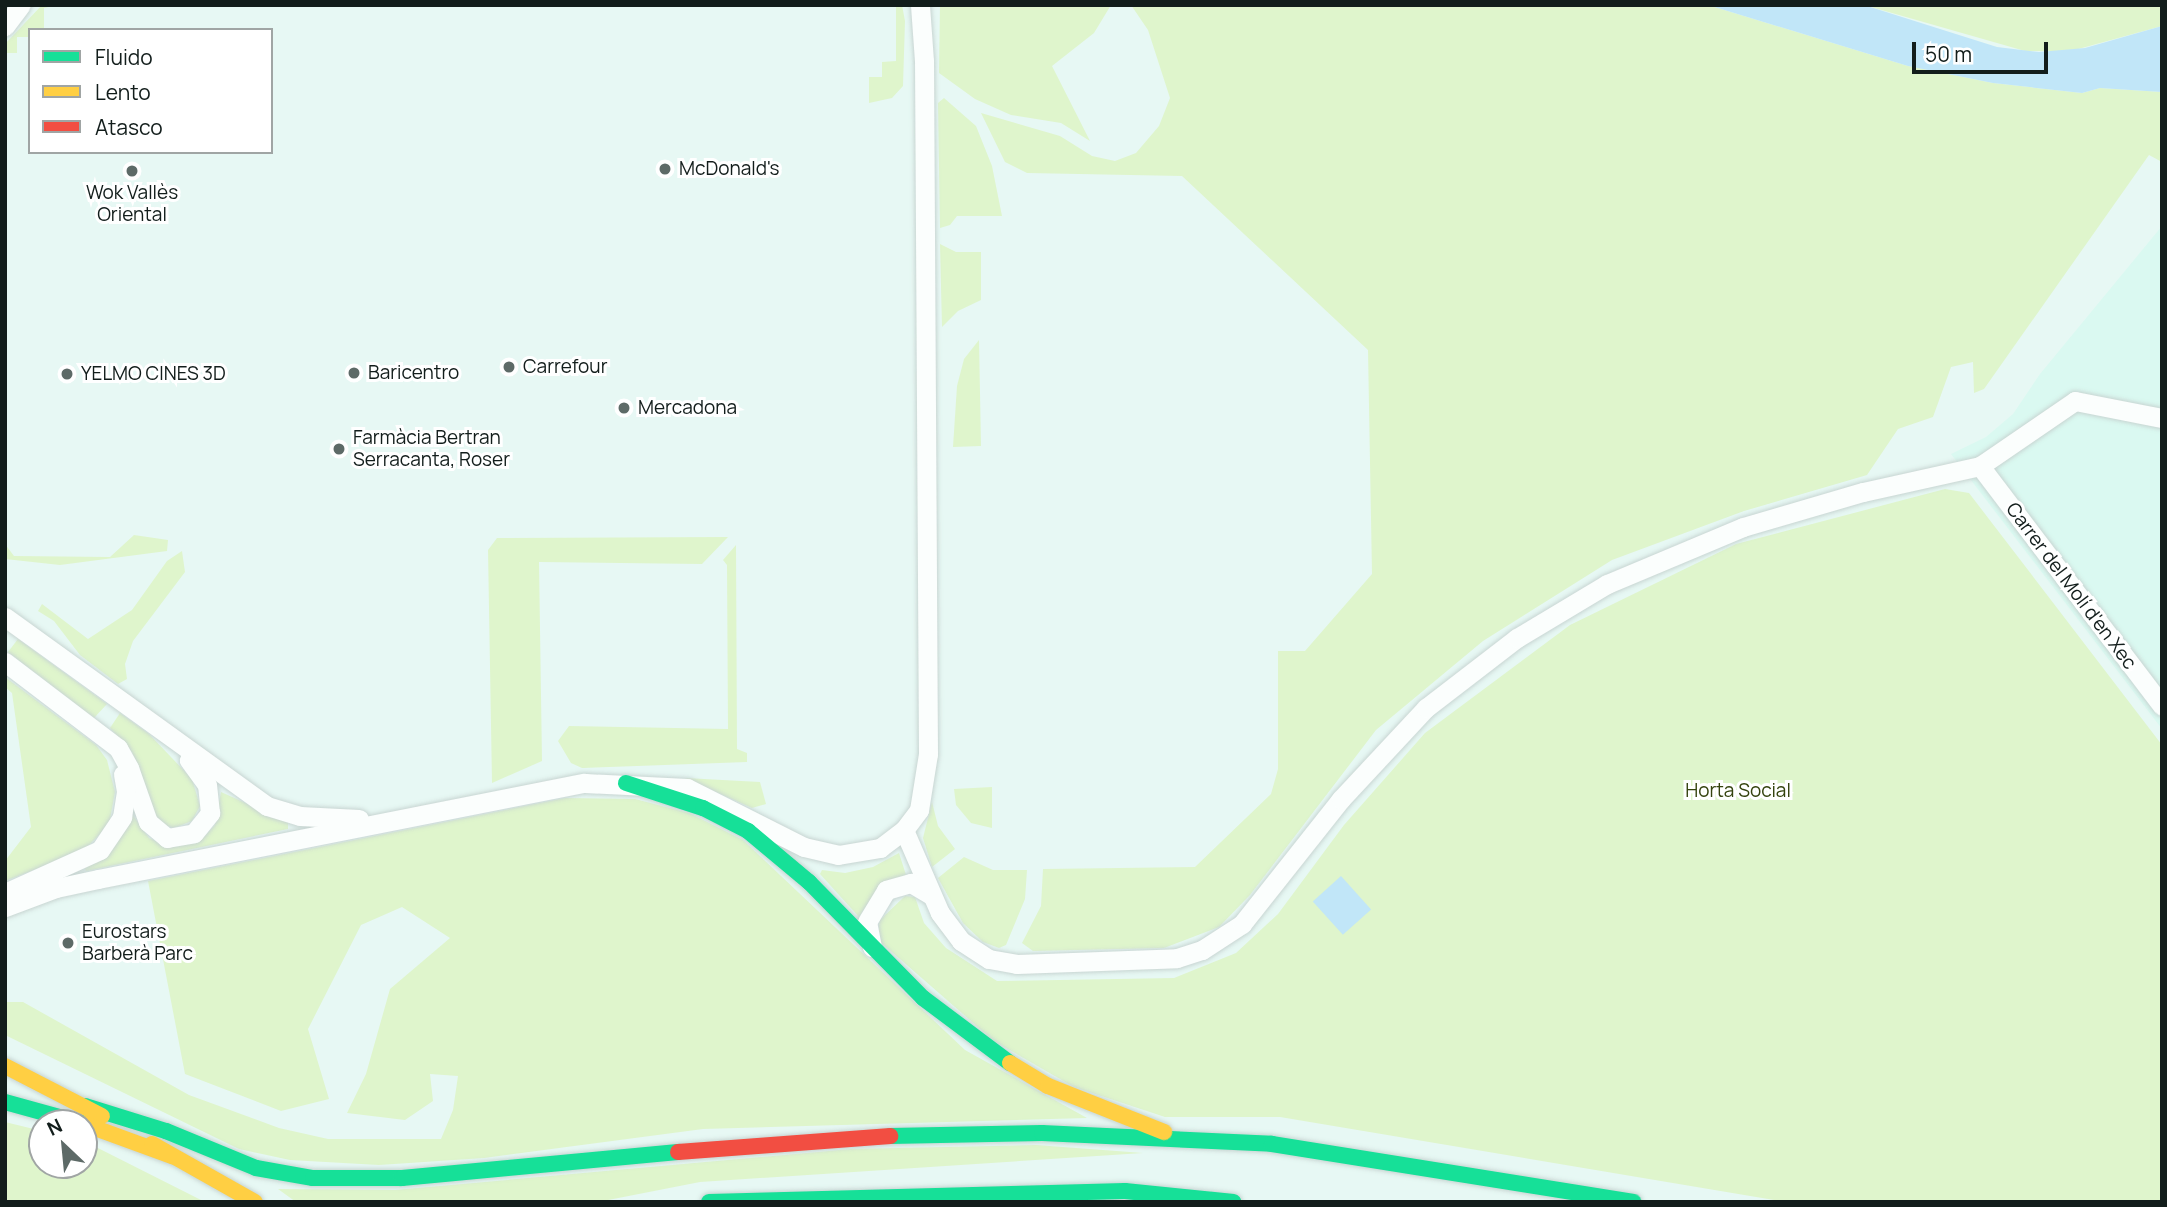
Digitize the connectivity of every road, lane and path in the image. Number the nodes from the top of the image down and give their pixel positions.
1 (21, 5) edge
2 (920, 5) edge
3 (5, 26) edge
4 (2162, 418) edge
5 (1980, 466) junction
6 (5, 617) edge
7 (5, 662) edge
8 (2162, 706) edge
9 (98, 731) junction
10 (176, 743) junction
11 (626, 783) junction
12 (399, 816) junction
13 (904, 830) junction
14 (5, 893) edge
15 (931, 895) junction
16 (5, 907) edge
17 (876, 954) junction
18 (5, 1066) edge
19 (5, 1102) edge
20 (85, 1106) junction
21 (31, 1109) edge
22 (98, 1129) edge
23 (1218, 1140) junction
24 (172, 1156) junction
25 (255, 1202) edge
26 (709, 1202) edge
27 (1233, 1202) edge
28 (1633, 1202) edge

1 - 3 street
2 - 13 street
4 - 5 street
5 - 8 street, Carrer del Molí d'en Xec
5 - 15 street
6 - 10 street
7 - 9 street
9 - 10 street
9 - 14 street
10 - 12 street
11 - 12 street
11 - 13 street
11 - 17 main road
12 - 16 street
13 - 15 street
15 - 17 street
17 - 23 main road
18 - 20 main road
19 - 21 main road
20 - 23 main road
20 - 24 main road
22 - 24 main road
23 - 28 main road
24 - 25 main road
26 - 27 main road

